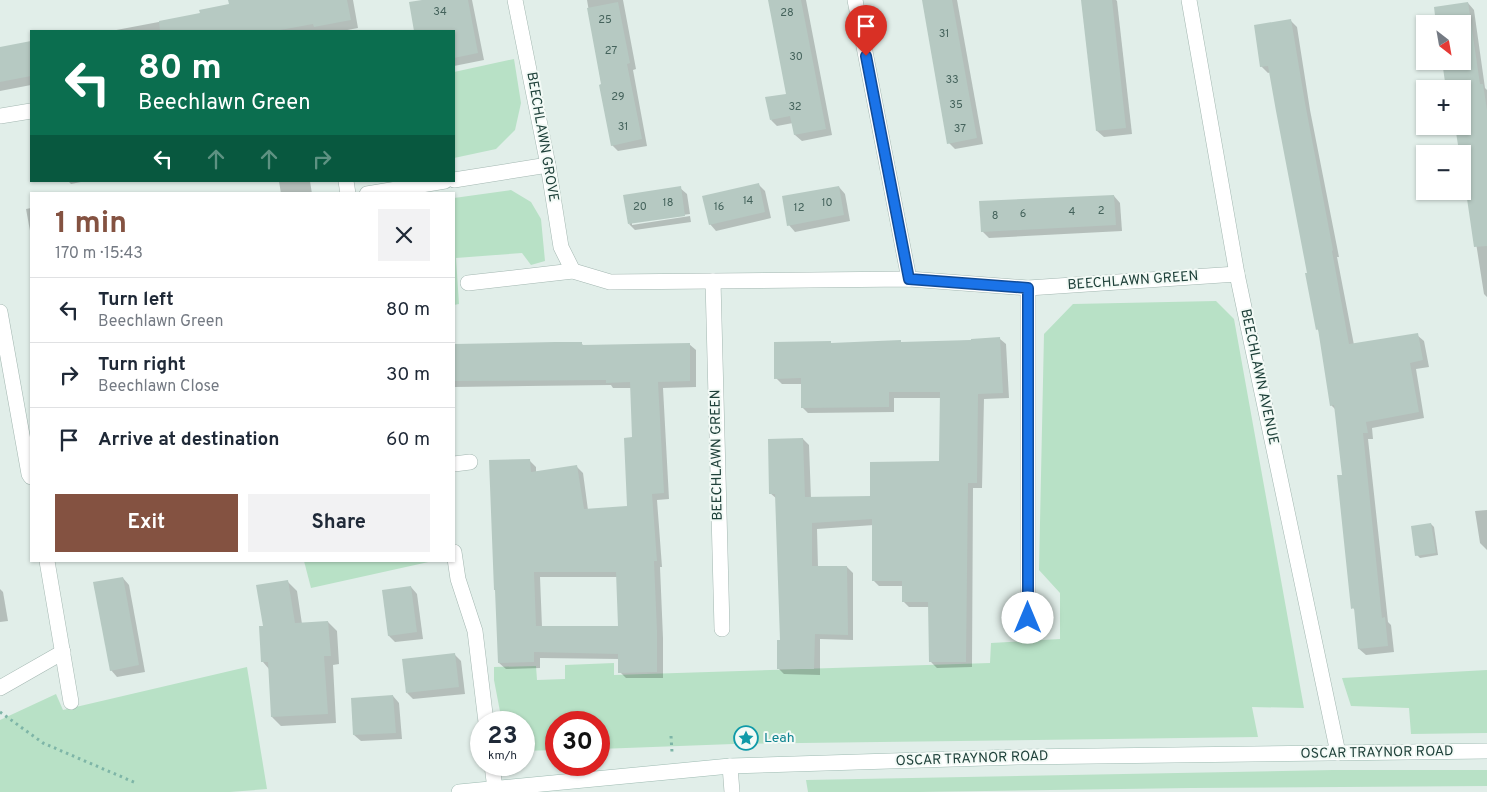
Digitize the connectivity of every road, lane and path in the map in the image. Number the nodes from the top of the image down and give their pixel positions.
1 (515, 0) edge
2 (855, 0) edge
3 (1189, 0) edge
4 (30, 111) edge
5 (0, 116) edge
6 (548, 165) junction
7 (455, 180) edge
8 (439, 182) edge
9 (379, 192) edge
10 (574, 271) junction
11 (1237, 274) junction
12 (909, 279) junction
13 (713, 282) junction
14 (468, 283) dead end
15 (1028, 288) junction
16 (0, 312) edge
17 (470, 462) dead end
18 (455, 464) edge
19 (30, 476) edge
20 (455, 559) edge
21 (47, 562) edge
22 (1028, 618) dead end
23 (722, 629) dead end
24 (63, 652) junction
25 (0, 688) edge
26 (71, 702) dead end
27 (485, 711) edge
28 (0, 712) edge
29 (1487, 751) edge
30 (1338, 753) junction
31 (730, 766) junction
32 (493, 776) edge
33 (136, 782) dead end
34 (494, 789) junction
35 (459, 792) edge
36 (732, 792) edge

1 - 6 street, BEECHLAWN GROVE
2 - 12 street
3 - 11 street, BEECHLAWN AVENUE
4 - 5 street
6 - 7 street
6 - 10 street, BEECHLAWN GROVE
8 - 9 street
10 - 13 street, BEECHLAWN GREEN
10 - 14 street, BEECHLAWN GREEN
11 - 15 street, BEECHLAWN GREEN
11 - 30 street, BEECHLAWN AVENUE
12 - 13 street, BEECHLAWN GREEN
12 - 15 street, BEECHLAWN GREEN
13 - 23 street, BEECHLAWN GREEN
15 - 22 street
16 - 19 street
17 - 18 street
20 - 27 street
21 - 24 street
24 - 25 street
24 - 26 street
28 - 33 path
29 - 30 street, OSCAR TRAYNOR ROAD
30 - 31 street, OSCAR TRAYNOR ROAD
31 - 34 street, OSCAR TRAYNOR ROAD
31 - 36 street
32 - 34 street
34 - 35 street, OSCAR TRAYNOR ROAD

